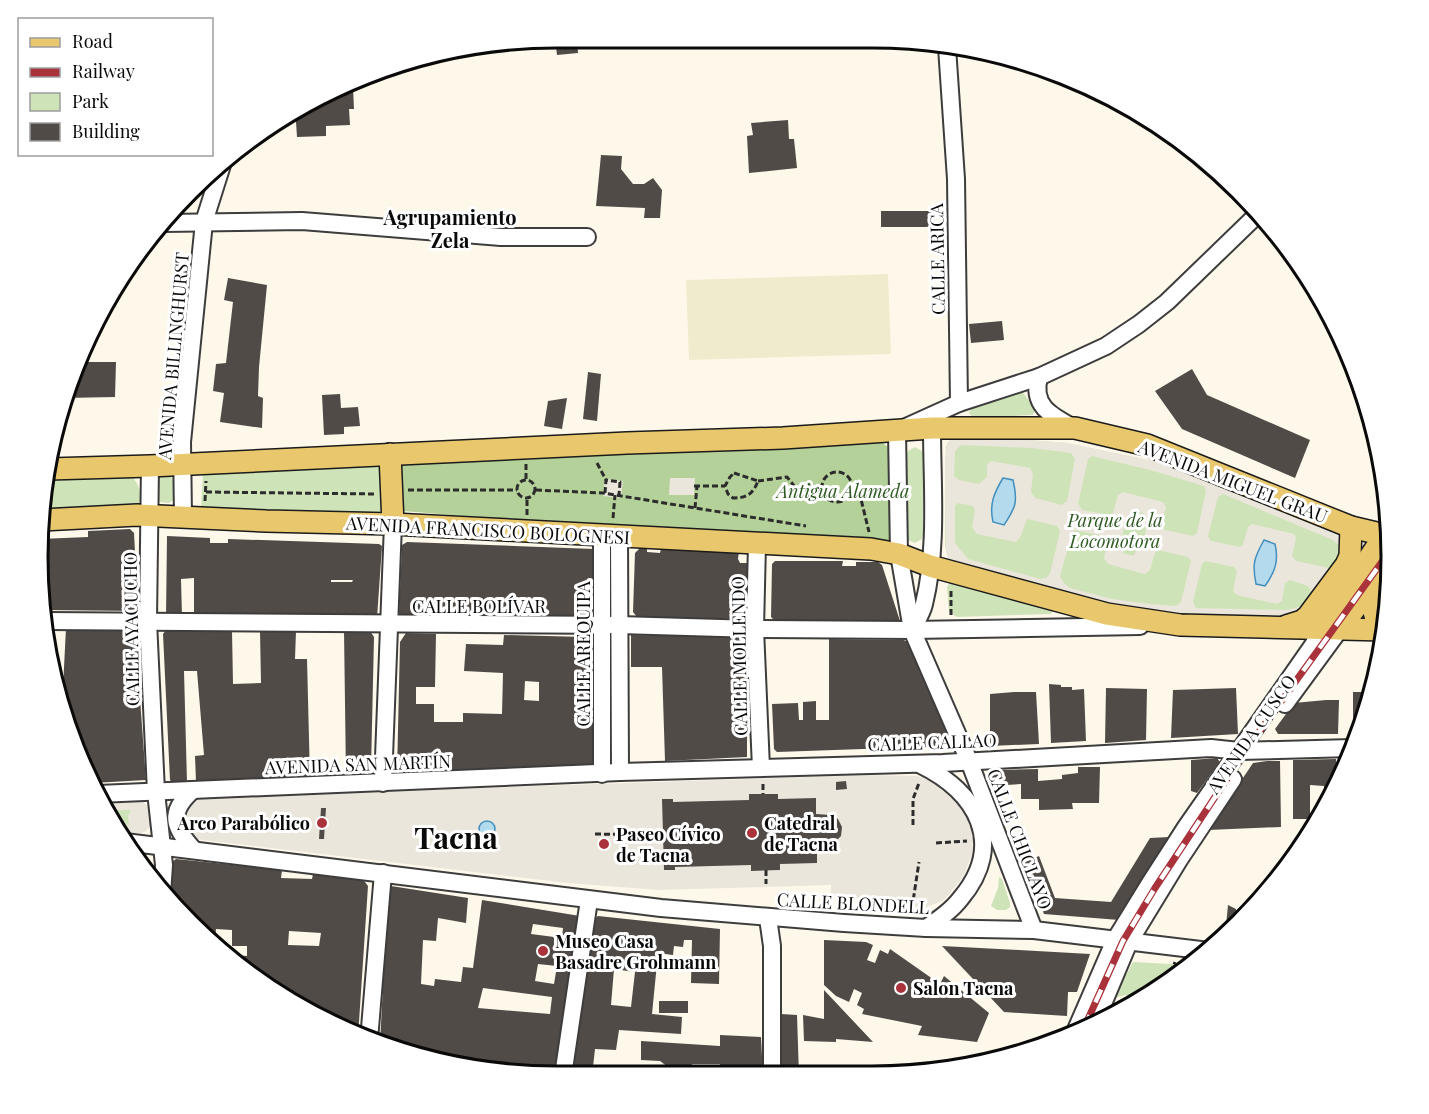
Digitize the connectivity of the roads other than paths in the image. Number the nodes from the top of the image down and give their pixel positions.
1 (946, 54) edge
2 (218, 177) edge
3 (1253, 219) edge
4 (204, 222) junction
5 (173, 223) edge
6 (587, 237) dead end
7 (1039, 377) junction
8 (959, 403) junction
9 (932, 428) junction
10 (1075, 428) junction
11 (897, 431) junction
12 (390, 454) junction
13 (182, 464) junction
14 (150, 466) junction
15 (56, 468) edge
16 (149, 516) junction
17 (183, 517) junction
18 (49, 520) edge
19 (393, 524) junction
20 (1351, 526) junction
21 (611, 531) junction
22 (1380, 533) edge
23 (757, 543) junction
24 (1381, 545) edge
25 (899, 554) junction
26 (930, 566) junction
27 (1381, 571) edge
28 (1379, 600) edge
29 (52, 621) edge
30 (148, 621) junction
31 (1377, 622) edge
32 (390, 625) junction
33 (610, 625) junction
34 (1180, 625) junction
35 (1283, 628) junction
36 (755, 629) junction
37 (1331, 629) junction
38 (912, 630) junction
39 (1376, 630) edge
40 (1343, 748) edge
41 (1246, 750) junction
42 (969, 761) junction
43 (916, 762) junction
44 (620, 772) junction
45 (602, 774) junction
46 (762, 775) junction
47 (383, 783) junction
48 (193, 790) junction
49 (156, 792) junction
50 (106, 794) edge
51 (136, 843) edge
52 (162, 845) junction
53 (194, 850) junction
54 (383, 873) junction
55 (163, 879) edge
56 (589, 900) junction
57 (768, 918) junction
58 (926, 928) junction
59 (1034, 930) junction
60 (1122, 941) junction
61 (1196, 950) edge
62 (1098, 1013) edge
63 (1080, 1021) edge
64 (370, 1030) edge
65 (564, 1066) edge
66 (772, 1066) edge

1 - 8 street, CALLE ARICA
2 - 4 street, AVENIDA BILLINGHURST
3 - 7 street
4 - 5 street
4 - 6 street
4 - 13 street, AVENIDA BILLINGHURST
7 - 8 street
7 - 10 street
8 - 9 street
8 - 11 street
9 - 10 main road, AVENIDA MIGUEL GRAU
9 - 11 main road
9 - 26 street
10 - 20 main road, AVENIDA MIGUEL GRAU
11 - 12 main road
11 - 25 street, CALLE CHICLAYO
12 - 13 main road
12 - 19 main road
13 - 14 main road
13 - 17 street, AVENIDA BILLINGHURST
14 - 15 main road
14 - 16 street, CALLE AYACUCHO
16 - 17 main road, AVENIDA FRANCISCO BOLOGNESI
16 - 18 main road, AVENIDA FRANCISCO BOLOGNESI
16 - 30 street, CALLE AYACUCHO
17 - 19 main road, AVENIDA FRANCISCO BOLOGNESI
19 - 21 main road, AVENIDA FRANCISCO BOLOGNESI
19 - 32 street
20 - 22 main road, AVENIDA MIGUEL GRAU
20 - 35 main road
21 - 23 main road, AVENIDA FRANCISCO BOLOGNESI
21 - 33 street, CALLE AREQUIPA
23 - 25 main road, AVENIDA FRANCISCO BOLOGNESI
23 - 36 street, CALLE MOLLENDO
24 - 37 main road, AVENIDA CUSCO
25 - 26 main road, AVENIDA FRANCISCO BOLOGNESI
25 - 38 street, CALLE CHICLAYO
26 - 34 main road
26 - 38 street
27 - 37 main road, AVENIDA CUSCO
28 - 31 main road
29 - 30 street, CALLE BOLÍVAR
30 - 32 street, CALLE BOLÍVAR
30 - 49 street, CALLE AYACUCHO
32 - 33 street, CALLE BOLÍVAR
32 - 47 street
33 - 36 street, CALLE BOLÍVAR
33 - 44 street, CALLE AREQUIPA
33 - 45 street, CALLE AREQUIPA
34 - 35 main road
34 - 38 street
35 - 37 main road
36 - 38 street, CALLE BOLÍVAR
36 - 46 street, CALLE MOLLENDO
37 - 39 main road
37 - 41 street, AVENIDA CUSCO
38 - 42 street, CALLE CHICLAYO
40 - 41 street, CALLE CALLAO
41 - 42 street, CALLE CALLAO
41 - 60 street, AVENIDA CUSCO
42 - 43 street, CALLE CALLAO
42 - 59 street, CALLE CHICLAYO
43 - 46 street, CALLE CALLAO
43 - 58 street
44 - 45 street, AVENIDA SAN MARTÍN
44 - 46 street, CALLE CALLAO
45 - 47 street, AVENIDA SAN MARTÍN
47 - 48 street, AVENIDA SAN MARTÍN
48 - 49 street, AVENIDA SAN MARTÍN
48 - 53 street
49 - 50 street, AVENIDA SAN MARTÍN
49 - 52 street, CALLE AYACUCHO
51 - 52 street
52 - 53 street
52 - 55 street, CALLE AYACUCHO
53 - 54 street
54 - 56 street
54 - 64 street
56 - 57 street, CALLE BLONDELL
56 - 65 street
57 - 58 street, CALLE BLONDELL
57 - 66 street
58 - 59 street, CALLE BLONDELL
59 - 60 street, CALLE BLONDELL
60 - 61 street, CALLE BLONDELL
60 - 62 street
60 - 63 street

